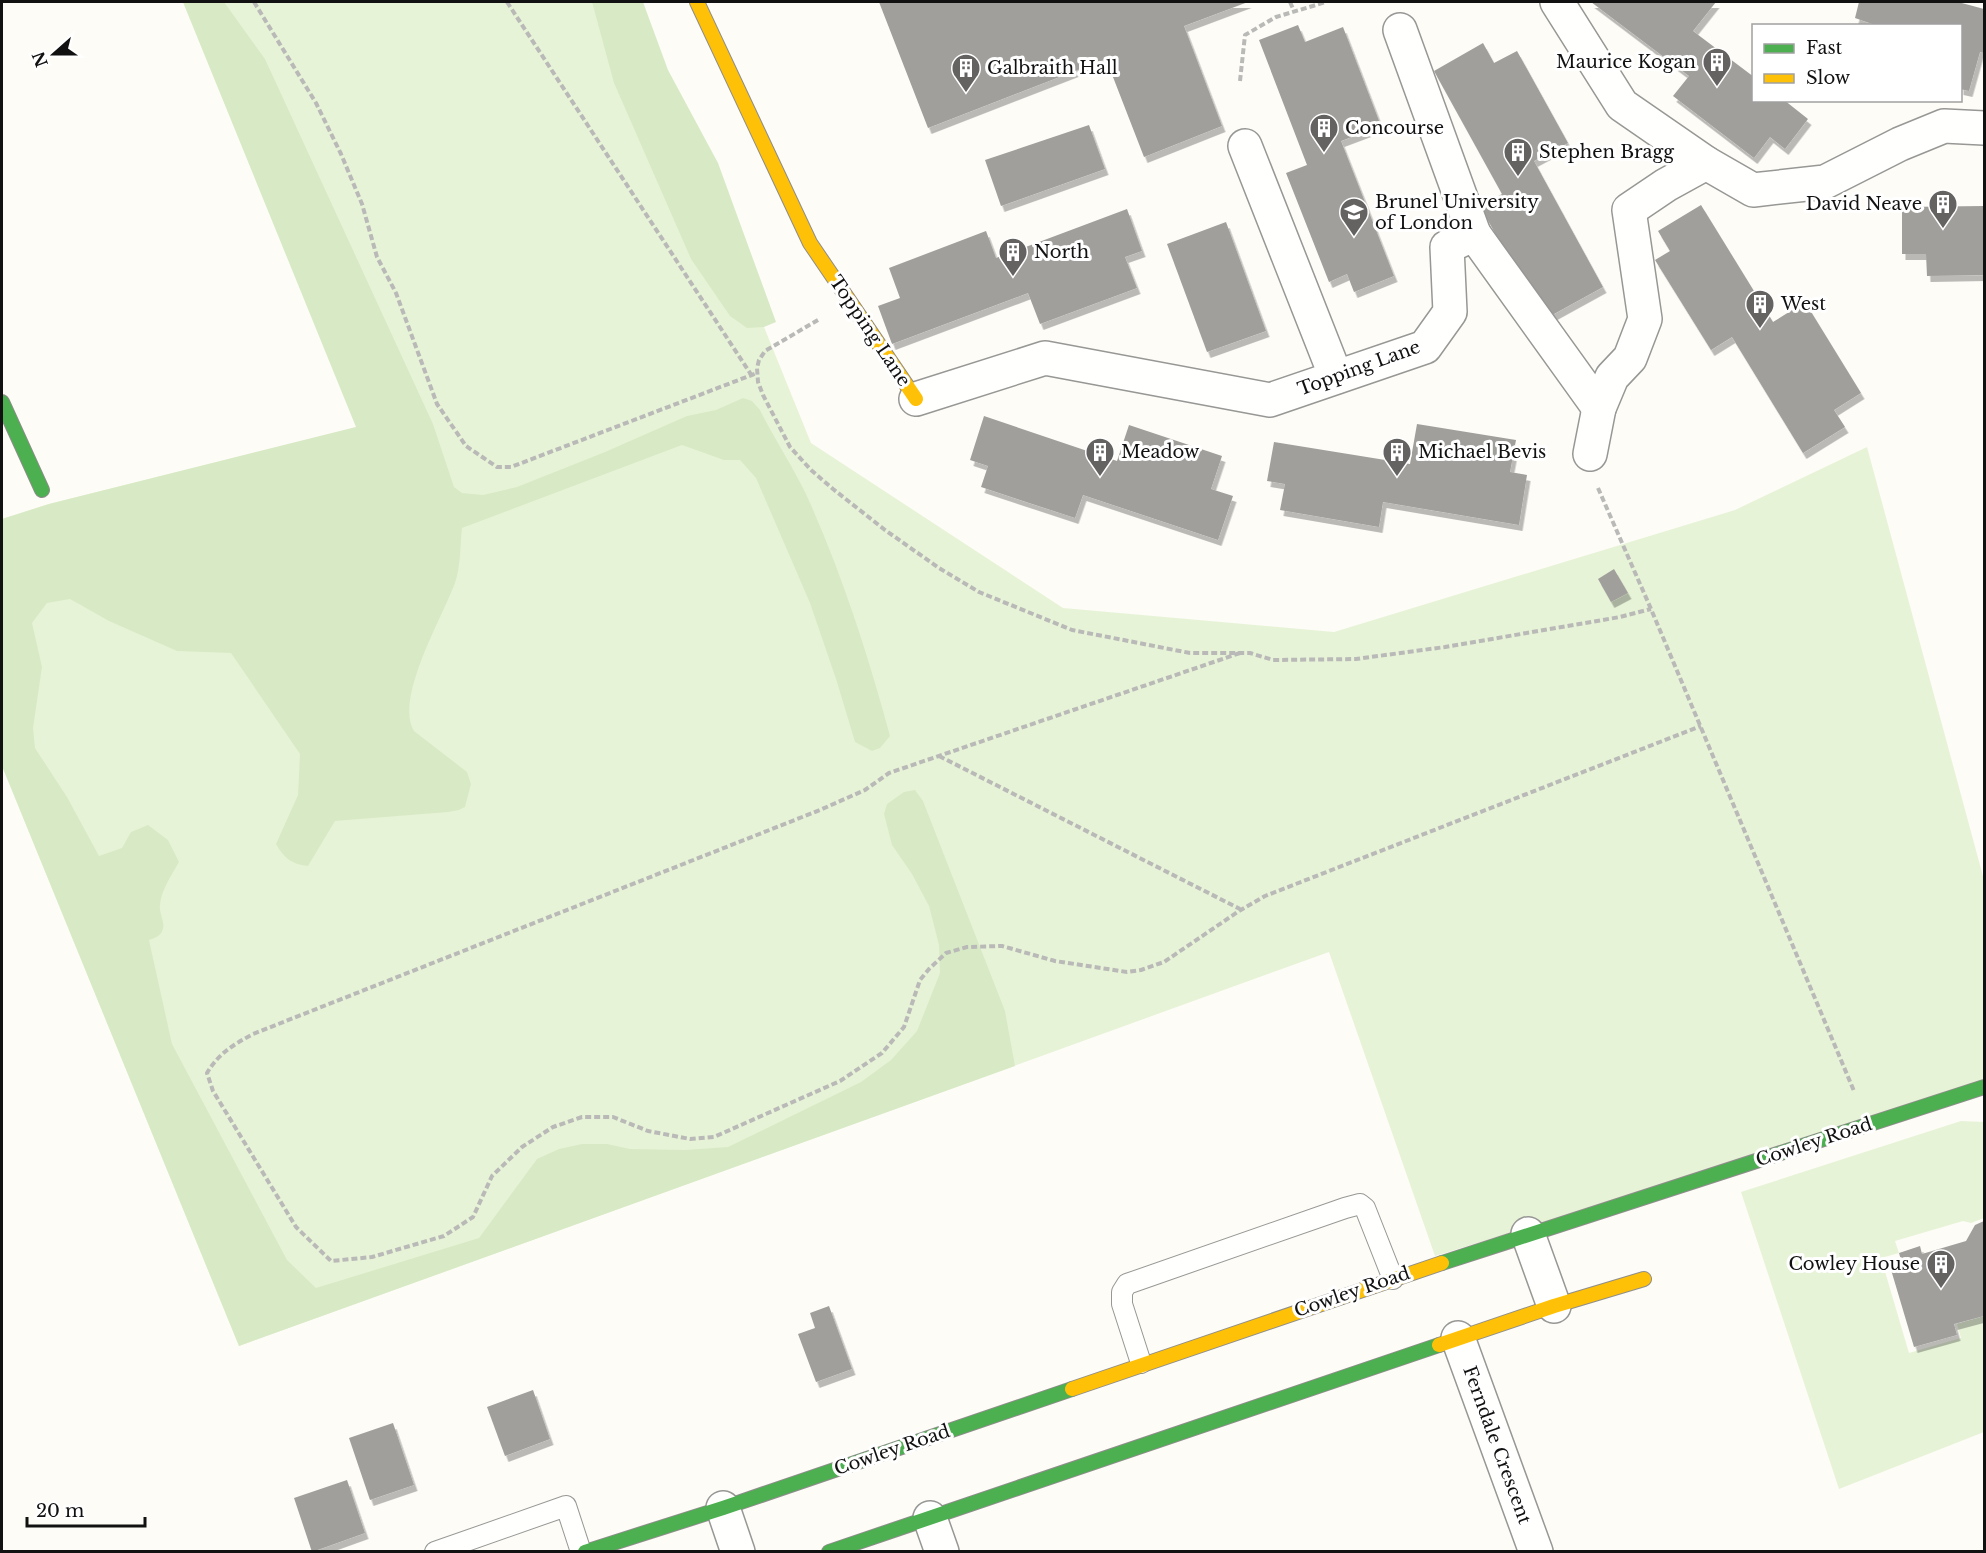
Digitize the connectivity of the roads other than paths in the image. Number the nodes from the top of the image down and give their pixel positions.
1 (697, 2) edge
2 (1557, 2) edge
3 (1400, 30) dead end
4 (1984, 128) edge
5 (1245, 146) dead end
6 (1706, 163) junction
7 (1474, 234) junction
8 (1336, 377) junction
9 (916, 399) joint
10 (2, 402) edge
11 (1599, 408) junction
12 (1590, 454) road end
13 (42, 490) dead end
14 (1984, 1087) edge
15 (1528, 1234) junction
16 (1393, 1278) junction
17 (1644, 1279) dead end
18 (1554, 1306) junction
19 (1458, 1338) junction
20 (1141, 1363) junction
21 (723, 1508) junction
22 (930, 1518) junction
23 (435, 1551) edge
24 (583, 1551) edge
25 (738, 1551) edge
26 (830, 1551) edge
27 (942, 1551) edge
28 (1536, 1551) edge

1 - 9 main road, Topping Lane
2 - 6 street
3 - 7 street
4 - 6 street
5 - 8 street
6 - 11 street
7 - 8 street, Topping Lane
7 - 11 street
8 - 9 street, Topping Lane
10 - 13 main road
11 - 12 street
14 - 15 main road, Cowley Road
15 - 16 main road, Cowley Road
15 - 18 street
16 - 20 main road, Cowley Road
16 - 20 lane
17 - 18 main road
18 - 19 main road
19 - 22 main road
19 - 28 street, Ferndale Crescent
20 - 21 main road, Cowley Road
21 - 24 main road, Cowley Road
21 - 25 street
22 - 26 main road
22 - 27 street
23 - 24 lane

